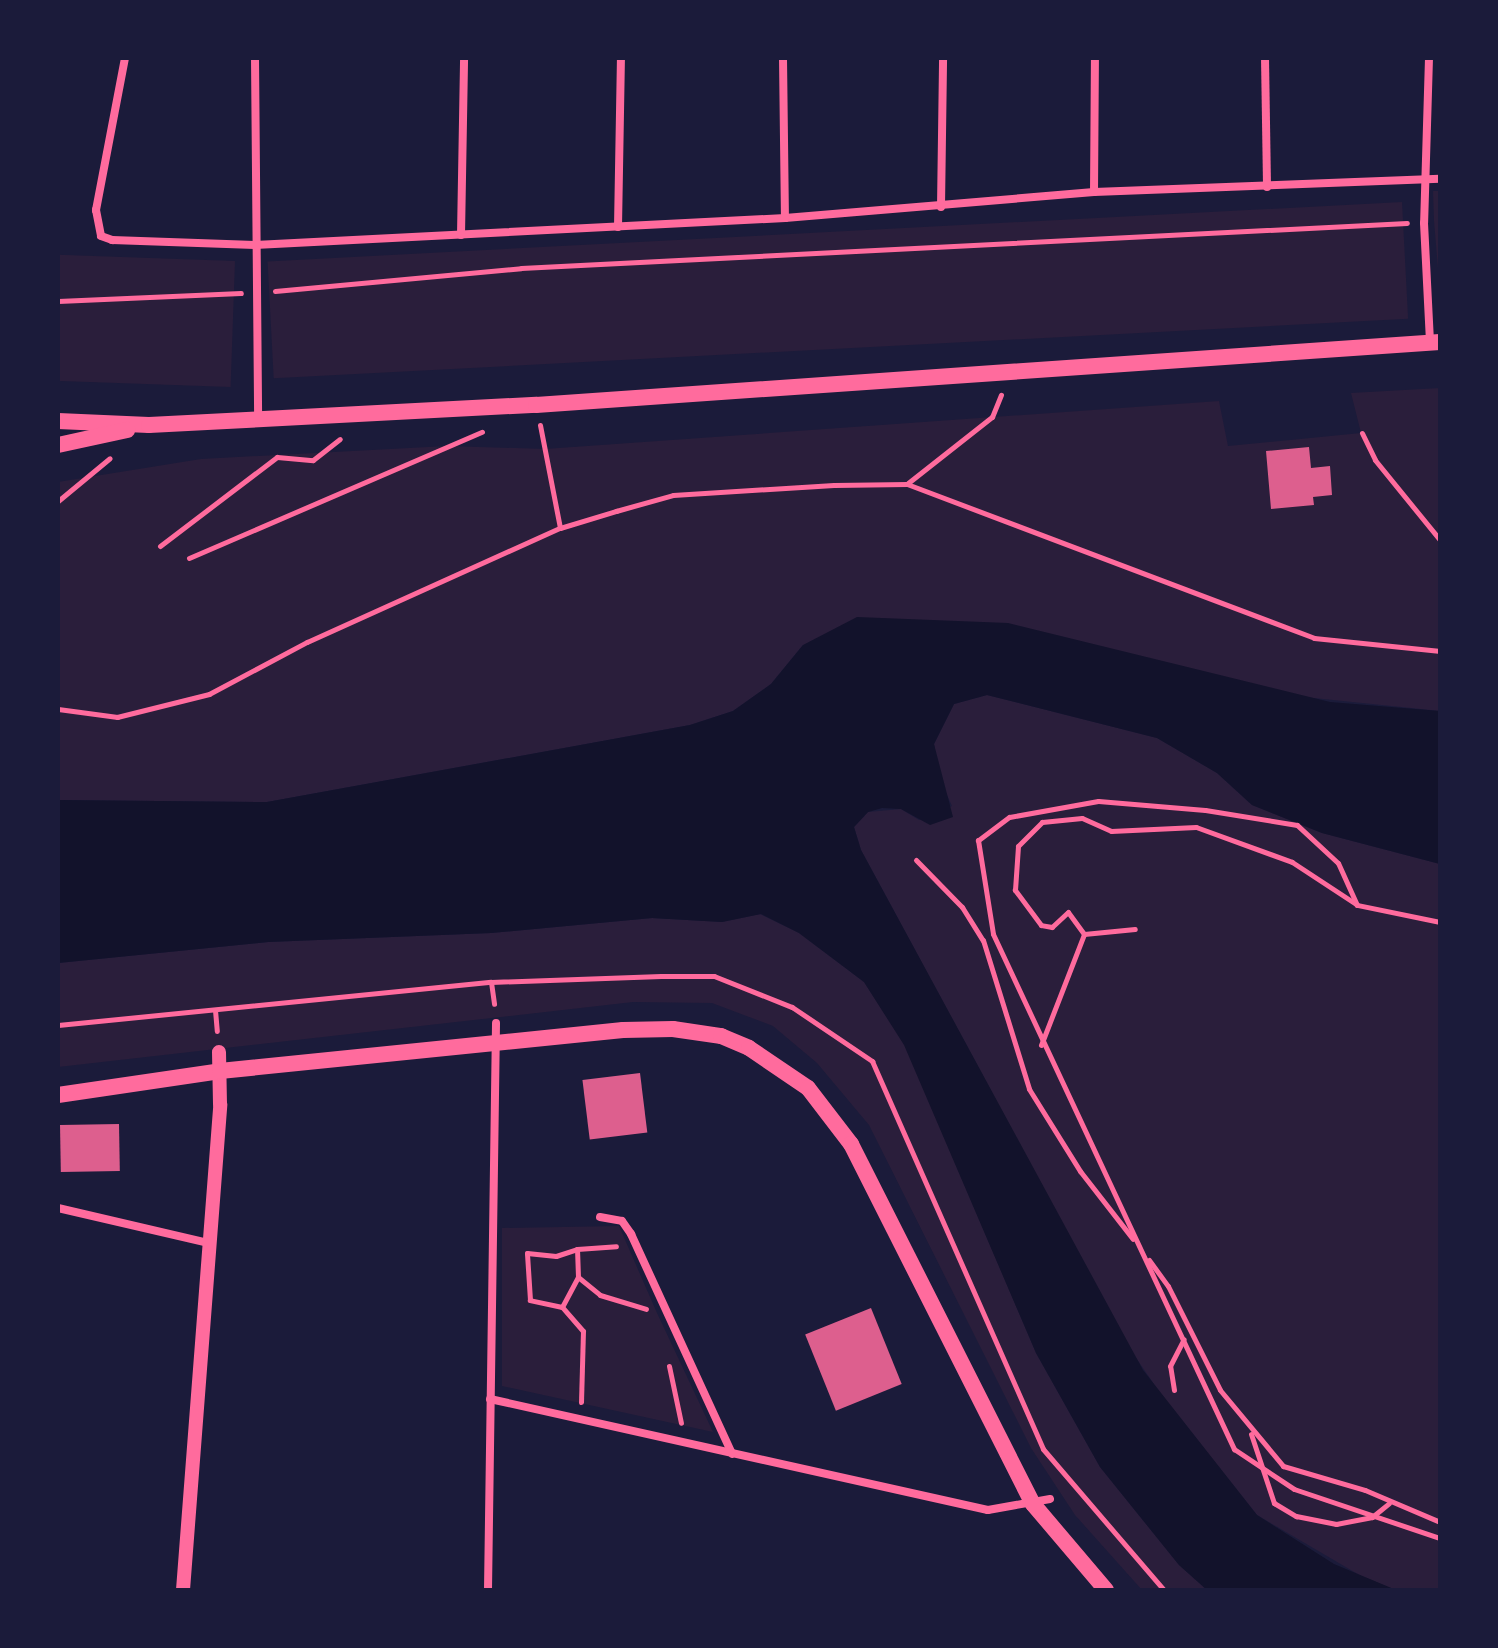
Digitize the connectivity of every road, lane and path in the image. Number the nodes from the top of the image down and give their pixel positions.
1 (125, 58) edge
2 (255, 58) edge
3 (464, 58) edge
4 (621, 58) edge
5 (783, 58) edge
6 (943, 58) edge
7 (1095, 58) edge
8 (1265, 58) edge
9 (1429, 58) edge
10 (1440, 179) edge
11 (1424, 180) junction
12 (1267, 187) junction
13 (1094, 192) junction
14 (941, 207) junction
15 (785, 218) junction
16 (1424, 223) junction
17 (618, 227) junction
18 (461, 235) junction
19 (255, 245) junction
20 (257, 292) junction
21 (58, 301) edge
22 (1435, 343) edge
23 (1013, 368) junction
24 (536, 405) junction
25 (258, 418) junction
26 (58, 421) edge
27 (149, 425) junction
28 (496, 425) dead end
29 (1362, 433) dead end
30 (342, 437) dead end
31 (58, 445) edge
32 (115, 454) dead end
33 (907, 484) junction
34 (58, 501) edge
35 (560, 528) junction
36 (1440, 540) edge
37 (160, 546) dead end
38 (189, 558) dead end
39 (1440, 651) edge
40 (58, 709) edge
41 (916, 860) dead end
42 (1357, 905) junction
43 (1440, 922) edge
44 (1135, 929) dead end
45 (1084, 934) junction
46 (496, 1023) dead end
47 (58, 1025) edge
48 (496, 1043) junction
49 (1041, 1046) junction
50 (219, 1052) dead end
51 (220, 1071) junction
52 (58, 1095) edge
53 (58, 1208) edge
54 (600, 1217) dead end
55 (209, 1243) junction
56 (577, 1249) junction
57 (1140, 1249) junction
58 (624, 1259) dead end
59 (578, 1277) junction
60 (649, 1299) dead end
61 (562, 1307) junction
62 (1191, 1335) junction
63 (1184, 1339) junction
64 (666, 1354) dead end
65 (1174, 1390) dead end
66 (490, 1399) junction
67 (579, 1419) junction
68 (1251, 1433) junction
69 (685, 1443) junction
70 (732, 1454) junction
71 (1263, 1468) junction
72 (1050, 1499) dead end
73 (1389, 1503) junction
74 (1033, 1504) junction
75 (1372, 1517) junction
76 (1440, 1522) edge
77 (1440, 1538) edge
78 (183, 1590) edge
79 (488, 1590) edge
80 (1106, 1590) edge
81 (1164, 1590) edge

1 - 19 street
2 - 19 street
3 - 18 street
4 - 17 street
5 - 15 street
6 - 14 street
7 - 13 street
8 - 12 street
9 - 11 street
10 - 11 street
11 - 12 street
11 - 16 street
12 - 13 street
13 - 14 street
14 - 15 street
15 - 17 street
16 - 20 path
16 - 22 street
17 - 18 street
18 - 19 street
19 - 20 street
20 - 21 path
20 - 25 street
22 - 23 main road
23 - 24 main road
23 - 33 path
24 - 25 main road
24 - 35 path
25 - 27 main road
26 - 27 main road
27 - 31 main road
28 - 38 path
29 - 36 path
30 - 37 path
32 - 34 path
33 - 35 path
33 - 39 path
35 - 40 path
41 - 57 path
42 - 43 path
42 - 45 path
42 - 49 path
44 - 45 path
45 - 49 path
46 - 48 street
47 - 81 path
48 - 51 main road
48 - 66 street
48 - 74 main road
49 - 57 path
50 - 51 street
51 - 52 main road
51 - 55 street
53 - 55 street
54 - 70 street
55 - 78 street
56 - 58 path
56 - 59 path
56 - 61 path
57 - 62 path
57 - 63 path
59 - 60 path
59 - 61 path
61 - 67 path
62 - 63 path
62 - 68 path
63 - 65 path
63 - 71 path
64 - 69 path
66 - 67 street
66 - 79 street
67 - 69 street
68 - 71 path
68 - 73 path
69 - 70 street
70 - 74 street
71 - 75 path
71 - 75 path
72 - 74 street
73 - 75 path
73 - 76 path
74 - 80 main road
75 - 77 path

